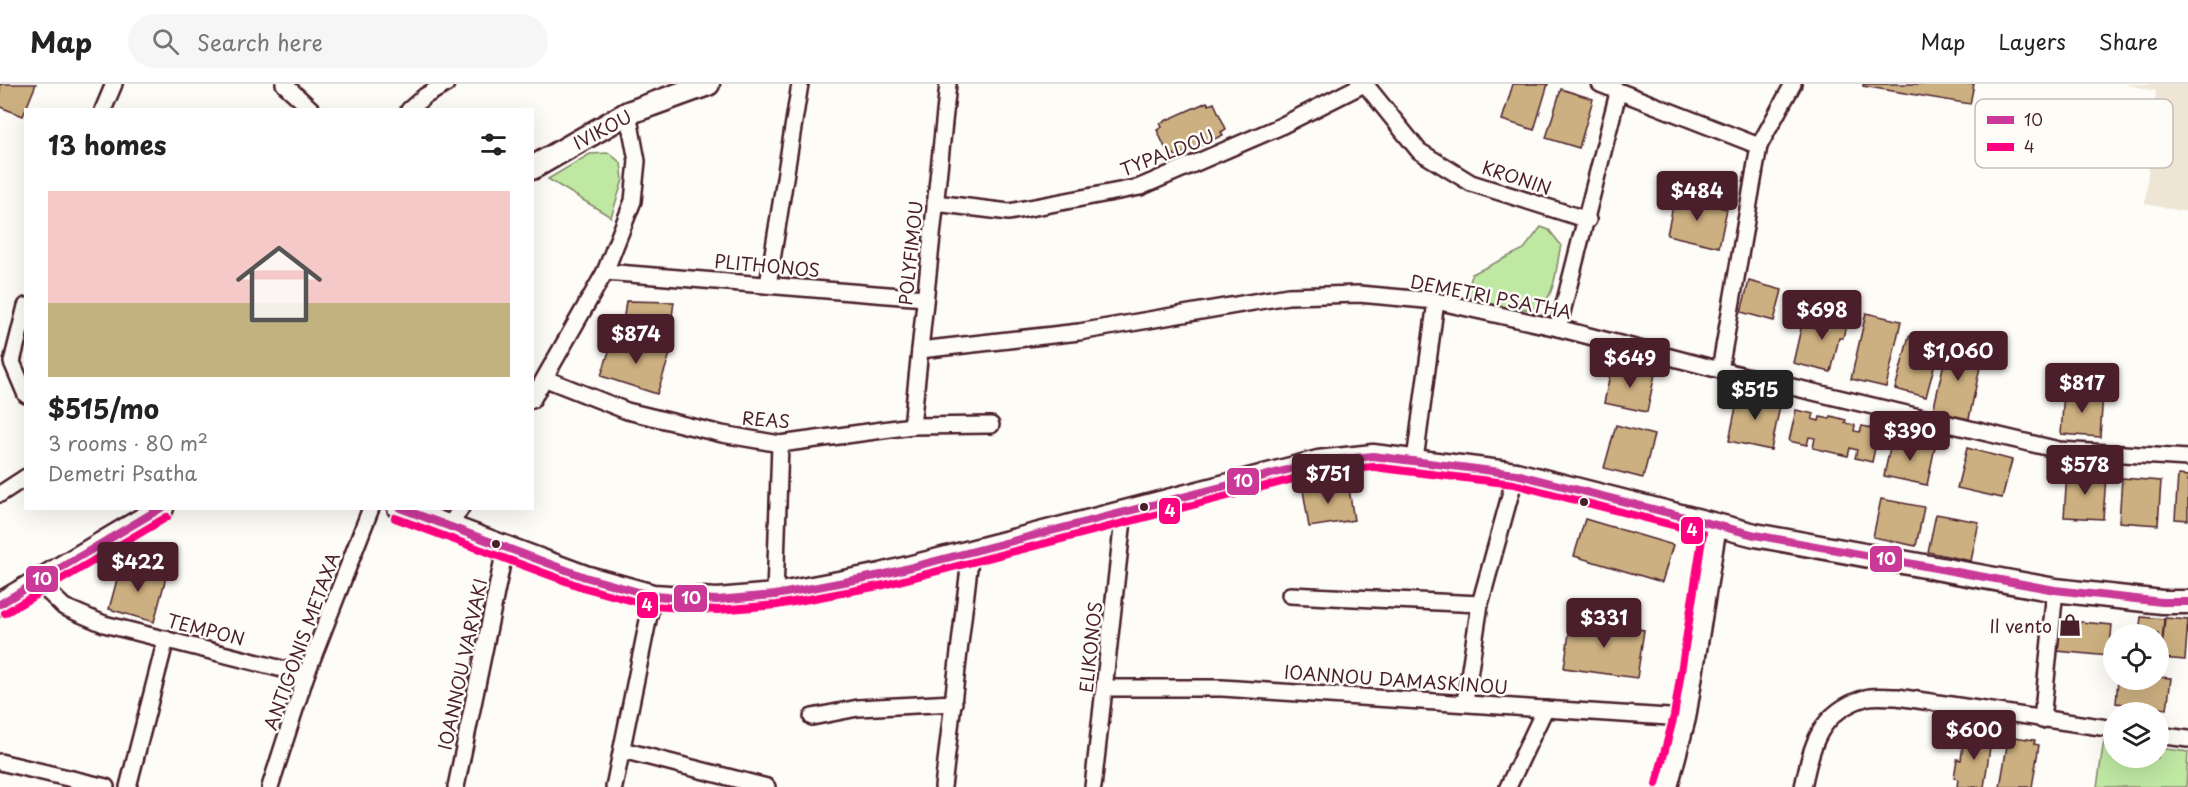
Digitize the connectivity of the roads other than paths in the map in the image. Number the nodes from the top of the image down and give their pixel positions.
1 (114, 84) edge
2 (284, 84) edge
3 (446, 84) edge
4 (708, 84) edge
5 (800, 84) edge
6 (948, 84) edge
7 (1364, 84) edge
8 (1600, 84) edge
9 (1793, 84) edge
10 (1618, 93) junction
11 (104, 108) edge
12 (310, 108) edge
13 (411, 108) edge
14 (628, 113) junction
15 (1759, 146) junction
16 (534, 167) edge
17 (935, 203) junction
18 (1588, 220) junction
19 (605, 272) junction
20 (768, 285) junction
21 (925, 298) junction
22 (1436, 301) junction
23 (24, 312) edge
24 (1558, 328) junction
25 (920, 350) junction
26 (6, 362) edge
27 (1720, 370) junction
28 (546, 379) junction
29 (24, 392) edge
30 (534, 397) edge
31 (991, 425) dead end
32 (912, 426) junction
33 (780, 444) junction
34 (2188, 458) edge
35 (1415, 459) junction
36 (1516, 474) junction
37 (24, 478) edge
38 (0, 494) edge
39 (159, 510) edge
40 (370, 510) edge
41 (404, 510) edge
42 (460, 510) edge
43 (1124, 511) junction
44 (1715, 525) junction
45 (448, 528) junction
46 (505, 549) junction
47 (971, 551) junction
48 (37, 581) junction
49 (2055, 590) junction
50 (775, 595) junction
51 (1290, 595) dead end
52 (653, 596) junction
53 (2188, 602) edge
54 (0, 604) edge
55 (1480, 604) junction
56 (166, 639) junction
57 (306, 675) junction
58 (1106, 688) junction
59 (1465, 702) junction
60 (954, 703) junction
61 (1545, 708) junction
62 (812, 717) dead end
63 (1684, 718) junction
64 (2042, 720) junction
65 (2103, 728) edge
66 (2169, 736) edge
67 (2188, 739) edge
68 (622, 750) junction
69 (0, 762) edge
70 (106, 787) edge
71 (128, 787) edge
72 (270, 787) edge
73 (456, 787) edge
74 (614, 787) edge
75 (767, 787) edge
76 (943, 787) edge
77 (1093, 787) edge
78 (1508, 787) edge
79 (1666, 787) edge
80 (1803, 787) edge

1 - 11 street
2 - 12 street
3 - 13 street
4 - 14 street, IVIKOU
5 - 20 street
6 - 17 street, POLYFIMOU
7 - 17 street, TYPALDOU
7 - 18 street, KRONIN
8 - 10 street
9 - 15 street
10 - 15 street
10 - 18 street
14 - 16 street, IVIKOU
14 - 19 street
15 - 27 street
17 - 21 street, POLYFIMOU
18 - 24 street
19 - 20 street, PLITHONOS
19 - 28 street
20 - 21 street, PLITHONOS
21 - 25 street, POLYFIMOU
22 - 24 street, DEMETRI PSATHA
22 - 25 street, DEMETRI PSATHA
22 - 35 street
23 - 26 street
24 - 27 street, DEMETRI PSATHA
25 - 32 street, POLYFIMOU
26 - 29 street
27 - 34 street, DEMETRI PSATHA
28 - 30 street
28 - 33 street, REAS
31 - 32 street, REAS
32 - 33 street, REAS
33 - 50 street
35 - 36 street
35 - 43 street
36 - 44 street
36 - 55 street
37 - 38 street
39 - 48 street
40 - 57 street, ANTIGONIS METAXA
41 - 45 street
42 - 45 street
43 - 47 street
43 - 58 street, ELIKONOS
44 - 49 street
44 - 63 street
45 - 46 street
46 - 52 street
46 - 73 street, IOANNOU VARVAKI
47 - 50 street
47 - 60 street
48 - 54 street
48 - 56 street, TEMPON
49 - 53 street
49 - 64 street
50 - 52 street
51 - 55 street
52 - 68 street
55 - 59 street
56 - 57 street, TEMPON
56 - 71 street
57 - 72 street, ANTIGONIS METAXA
58 - 59 street, IOANNOU DAMASKINOU
58 - 77 street, ELIKONOS
59 - 61 street, IOANNOU DAMASKINOU
60 - 62 street
60 - 76 street
61 - 63 street, IOANNOU DAMASKINOU
61 - 78 street
63 - 79 street
64 - 65 street
64 - 80 street
66 - 67 street
68 - 74 street
68 - 75 street
69 - 70 street

